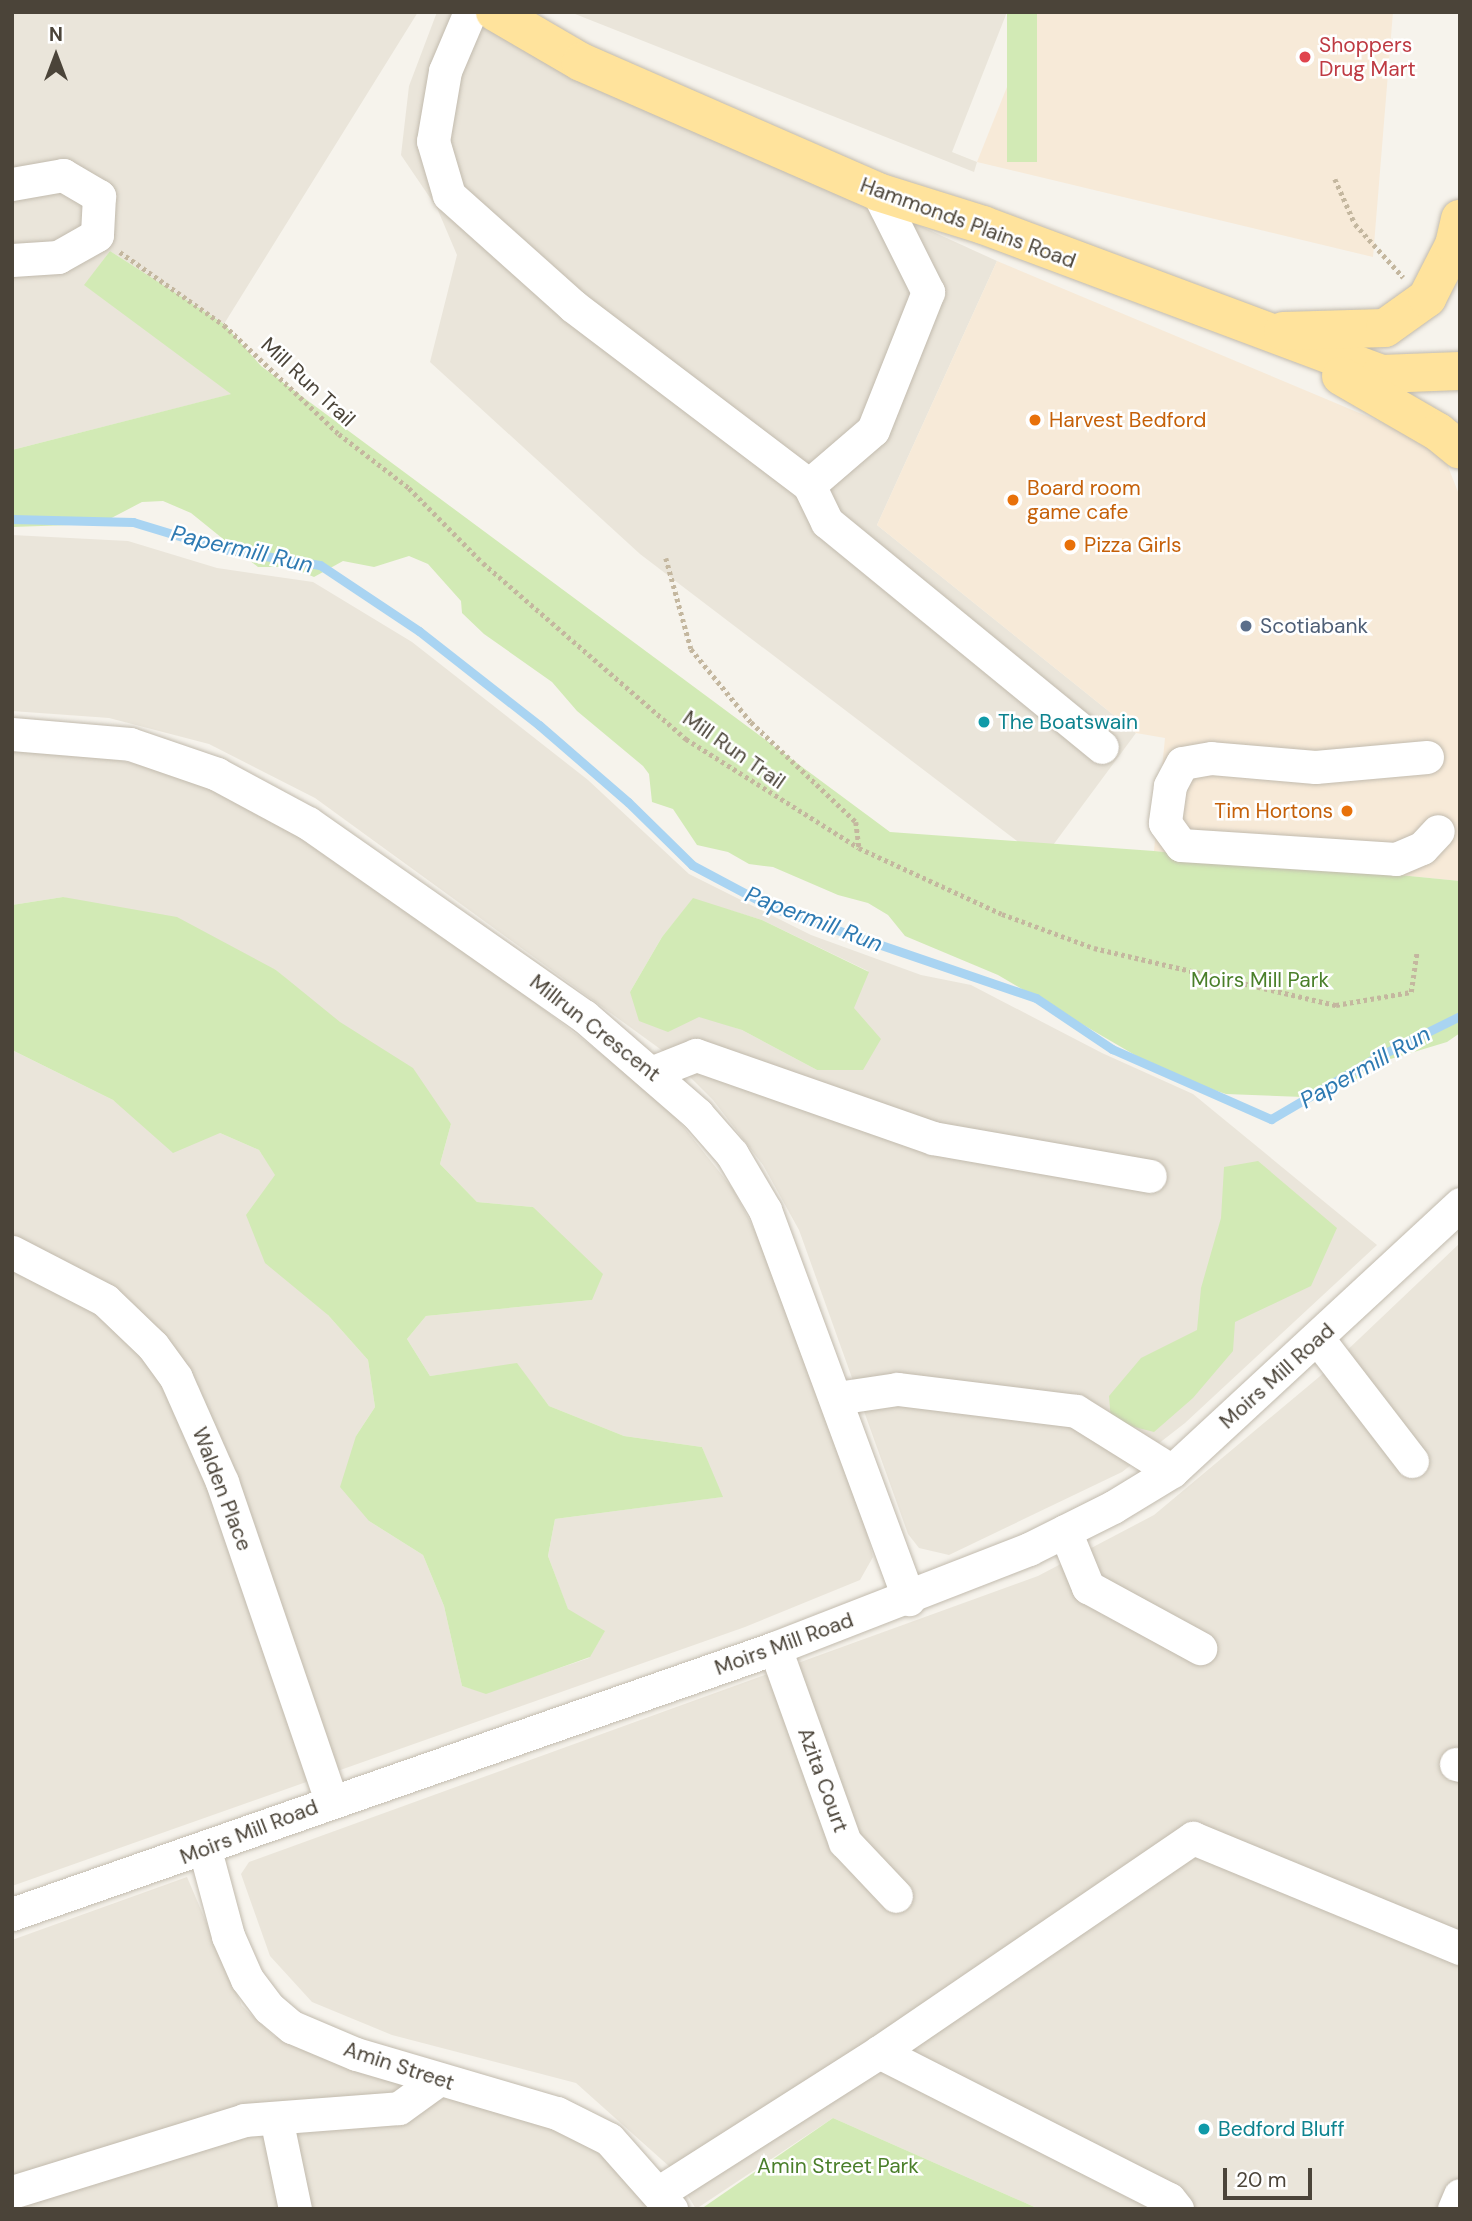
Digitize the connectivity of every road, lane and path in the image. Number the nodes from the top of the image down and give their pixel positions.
1 (470, 12) edge
2 (495, 12) edge
3 (1335, 179) dead end
4 (12, 184) edge
5 (878, 192) junction
6 (1460, 219) edge
7 (97, 235) junction
8 (12, 260) edge
9 (1392, 268) dead end
10 (1263, 332) junction
11 (1460, 371) edge
12 (1460, 450) edge
13 (809, 485) junction
14 (666, 558) dead end
15 (12, 734) edge
16 (1102, 747) dead end
17 (1427, 757) dead end
18 (1438, 831) dead end
19 (859, 848) junction
20 (1417, 951) dead end
21 (653, 1072) junction
22 (1150, 1176) dead end
23 (1460, 1204) edge
24 (12, 1252) edge
25 (1318, 1339) junction
26 (836, 1398) junction
27 (1412, 1461) dead end
28 (1172, 1471) junction
29 (1065, 1531) junction
30 (909, 1599) junction
31 (775, 1648) junction
32 (1200, 1648) dead end
33 (331, 1801) junction
34 (205, 1850) junction
35 (896, 1896) dead end
36 (12, 1914) edge
37 (1460, 1948) edge
38 (879, 2052) junction
39 (439, 2080) junction
40 (276, 2118) junction
41 (12, 2192) edge
42 (1460, 2195) edge
43 (664, 2201) edge
44 (295, 2209) edge
45 (1177, 2209) edge
46 (1454, 2209) edge

1 - 13 street
2 - 5 main road, Hammonds Plains Road
3 - 9 path
4 - 7 street
5 - 10 main road, Hammonds Plains Road
5 - 13 street
6 - 10 main road
7 - 8 street
7 - 19 path, Mill Run Trail
10 - 11 main road, Hammonds Plains Road
10 - 12 main road
13 - 16 street
14 - 19 path
15 - 21 street, Millrun Crescent
17 - 18 street
19 - 20 path, Mill Run Trail
21 - 22 street
21 - 26 street, Millrun Crescent
23 - 25 street, Moirs Mill Road
24 - 33 street, Walden Place
25 - 27 street
25 - 28 street, Moirs Mill Road
26 - 28 street
26 - 30 street, Millrun Crescent
28 - 29 street, Moirs Mill Road
29 - 30 street, Moirs Mill Road
29 - 32 street
30 - 31 street, Moirs Mill Road
31 - 33 street, Moirs Mill Road
31 - 35 street, Azita Court
33 - 34 street, Moirs Mill Road
34 - 36 street, Moirs Mill Road
34 - 39 street, Amin Street
37 - 38 street
38 - 43 street
38 - 45 street
39 - 40 street
39 - 43 street, Amin Street
40 - 41 street
40 - 44 street
42 - 46 street

